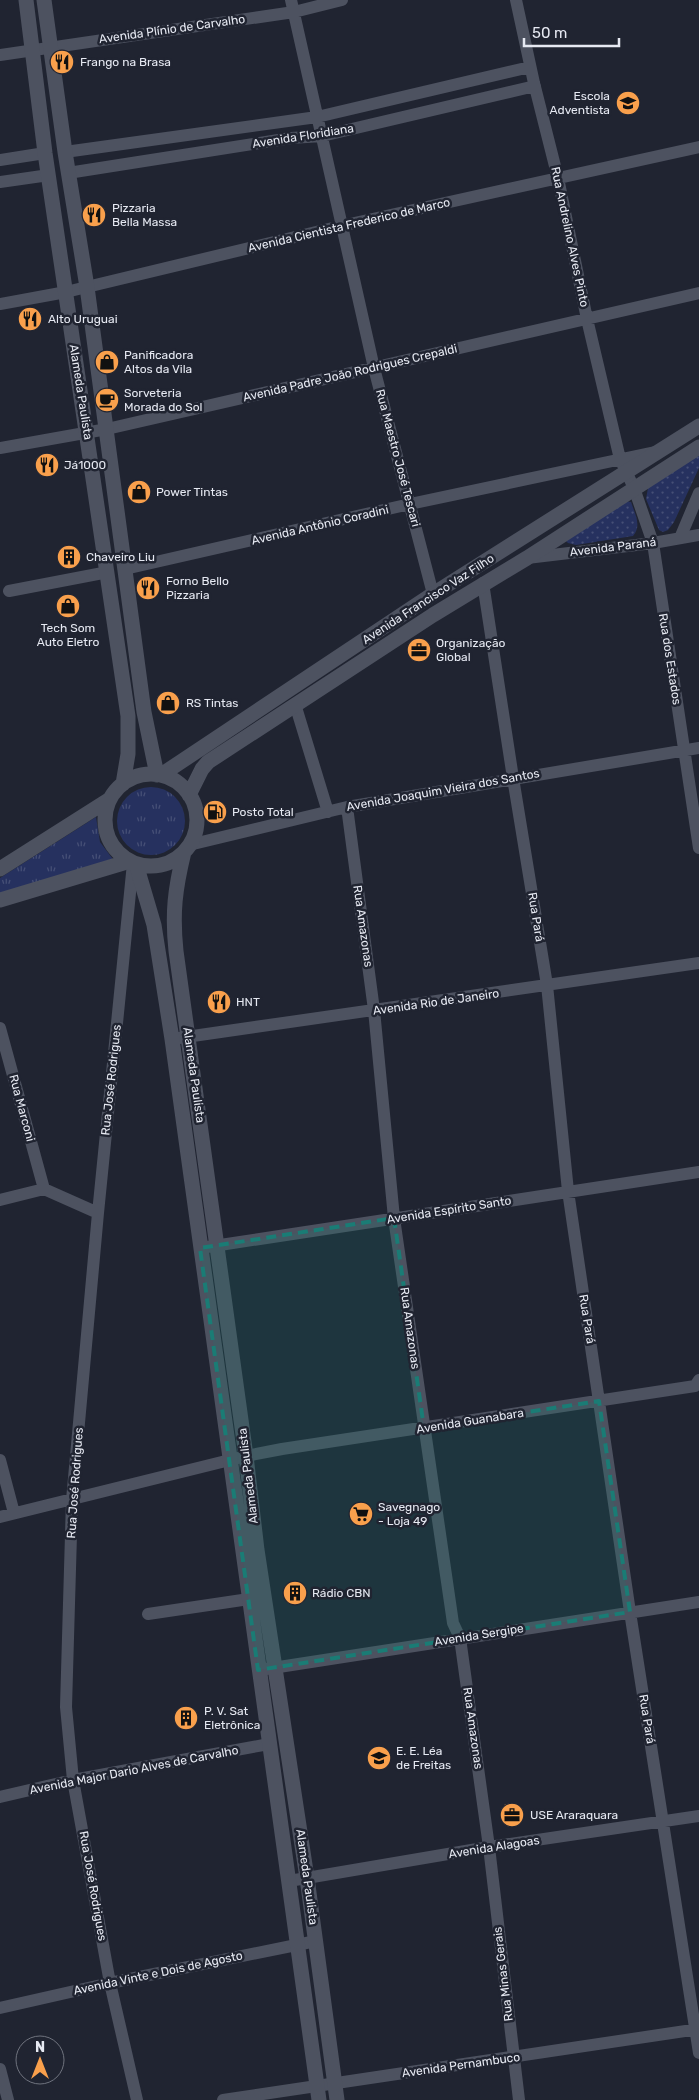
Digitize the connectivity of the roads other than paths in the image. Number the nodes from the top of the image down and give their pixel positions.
1 (26, 0) edge
2 (44, 0) edge
3 (342, 0) edge
4 (516, 0) edge
5 (293, 6) edge
6 (51, 46) junction
7 (32, 50) junction
8 (0, 55) edge
9 (530, 67) junction
10 (535, 86) junction
11 (317, 117) junction
12 (322, 136) junction
13 (699, 147) edge
14 (65, 152) junction
15 (45, 153) junction
16 (0, 160) edge
17 (68, 173) junction
18 (49, 175) junction
19 (558, 178) junction
20 (0, 182) edge
21 (341, 226) junction
22 (87, 287) junction
23 (66, 292) junction
24 (699, 293) edge
25 (0, 304) edge
26 (587, 319) junction
27 (374, 368) junction
28 (699, 426) edge
29 (107, 429) junction
30 (87, 433) junction
31 (616, 441) junction
32 (699, 447) edge
33 (0, 448) edge
34 (662, 450) junction
35 (620, 459) junction
36 (602, 463) junction
37 (627, 473) junction
38 (634, 488) junction
39 (699, 493) edge
40 (410, 504) junction
41 (699, 535) edge
42 (680, 538) junction
43 (653, 543) junction
44 (527, 558) junction
45 (125, 570) junction
46 (108, 572) junction
47 (484, 584) junction
48 (10, 591) dead end
49 (432, 594) junction
50 (294, 704) junction
51 (699, 748) edge
52 (684, 750) junction
53 (159, 775) junction
54 (513, 778) junction
55 (123, 784) junction
56 (190, 796) junction
57 (110, 799) junction
58 (347, 807) junction
59 (328, 812) junction
60 (699, 848) edge
61 (187, 849) junction
62 (133, 862) junction
63 (0, 869) edge
64 (0, 900) edge
65 (699, 963) edge
66 (547, 986) junction
67 (374, 1010) junction
68 (0, 1028) edge
69 (188, 1036) junction
70 (172, 1039) junction
71 (699, 1172) edge
72 (44, 1189) junction
73 (568, 1191) junction
74 (0, 1200) edge
75 (98, 1213) junction
76 (394, 1218) junction
77 (218, 1246) junction
78 (200, 1248) junction
79 (698, 1385) edge
80 (599, 1401) junction
81 (424, 1428) junction
82 (246, 1456) junction
83 (0, 1460) edge
84 (230, 1460) junction
85 (72, 1500) junction
86 (14, 1513) junction
87 (0, 1517) edge
88 (249, 1599) junction
89 (699, 1602) edge
90 (630, 1612) junction
91 (148, 1614) dead end
92 (460, 1638) junction
93 (275, 1667) junction
94 (258, 1670) junction
95 (269, 1744) junction
96 (73, 1780) junction
97 (0, 1797) edge
98 (699, 1816) edge
99 (663, 1820) junction
100 (489, 1847) junction
101 (307, 1878) junction
102 (289, 1881) junction
103 (316, 1941) junction
104 (298, 1944) junction
105 (110, 1983) junction
106 (0, 2008) edge
107 (697, 2029) edge
108 (699, 2053) edge
109 (513, 2058) junction
110 (0, 2069) edge
111 (335, 2084) junction
112 (318, 2093) edge
113 (221, 2098) edge
114 (8, 2100) edge
115 (137, 2100) edge
116 (338, 2100) edge
117 (519, 2100) edge

1 - 7 main road, Alameda Paulista
2 - 6 main road, Alameda Paulista
3 - 5 street, Avenida Plínio de Carvalho
4 - 9 street, Rua Andrelino Alves Pinto
5 - 6 street, Avenida Plínio de Carvalho
5 - 11 street, Rua Maestro José Tescari
6 - 7 street, Avenida Plínio de Carvalho
6 - 14 main road, Alameda Paulista
7 - 8 street, Avenida Plínio de Carvalho
7 - 15 main road, Alameda Paulista
9 - 10 street, Rua Andrelino Alves Pinto
9 - 11 street, Avenida Floridiana
10 - 12 street, Avenida Floridiana
10 - 19 street, Rua Andrelino Alves Pinto
11 - 12 street, Rua Maestro José Tescari
11 - 14 street, Avenida Floridiana
12 - 17 street, Avenida Floridiana
12 - 21 street, Rua Maestro José Tescari
13 - 19 street, Avenida Cientista Frederico de Marco
14 - 17 main road, Alameda Paulista
15 - 16 street
15 - 18 main road, Alameda Paulista
17 - 22 main road, Alameda Paulista
18 - 20 street
18 - 23 main road, Alameda Paulista
19 - 21 street, Avenida Cientista Frederico de Marco
19 - 26 street, Rua Andrelino Alves Pinto
21 - 22 street, Avenida Cientista Frederico de Marco
21 - 27 street, Rua Maestro José Tescari
22 - 23 street, Avenida Cientista Frederico de Marco
22 - 29 main road, Alameda Paulista
23 - 25 street, Avenida Cientista Frederico de Marco
23 - 30 main road, Alameda Paulista
24 - 26 street, Avenida Padre João Rodrigues Crepaldi
26 - 27 street, Avenida Padre João Rodrigues Crepaldi
26 - 31 street, Rua Andrelino Alves Pinto
27 - 29 street, Avenida Padre João Rodrigues Crepaldi
27 - 40 street, Rua Maestro José Tescari
28 - 34 main road, Avenida Francisco Vaz Filho
29 - 30 street, Avenida Padre João Rodrigues Crepaldi
29 - 45 main road, Alameda Paulista
30 - 33 street, Avenida Padre João Rodrigues Crepaldi
30 - 46 main road, Alameda Paulista
31 - 35 street, Rua Andrelino Alves Pinto
31 - 36 street
32 - 38 main road, Avenida Francisco Vaz Filho
34 - 35 street, Avenida Antônio Coradini
34 - 37 main road, Avenida Francisco Vaz Filho
35 - 36 street, Avenida Antônio Coradini
35 - 37 street, Rua Andrelino Alves Pinto
36 - 40 street, Avenida Antônio Coradini
37 - 38 street, Rua dos Estados
37 - 49 main road, Avenida Francisco Vaz Filho
38 - 43 street, Rua dos Estados
38 - 44 main road, Avenida Francisco Vaz Filho
39 - 42 street
40 - 45 street, Avenida Antônio Coradini
40 - 49 street, Rua Maestro José Tescari
41 - 42 street, Avenida Paraná
42 - 43 street, Avenida Paraná
43 - 44 street, Avenida Paraná
43 - 52 street, Rua dos Estados
44 - 47 main road, Avenida Francisco Vaz Filho
45 - 53 main road, Alameda Paulista
46 - 48 street
46 - 55 main road, Alameda Paulista
47 - 50 main road, Avenida Francisco Vaz Filho
47 - 54 street, Rua Pará
49 - 53 main road, Avenida Francisco Vaz Filho
50 - 56 main road, Avenida Francisco Vaz Filho
50 - 59 street
51 - 52 street, Avenida Joaquim Vieira dos Santos
52 - 54 street, Avenida Joaquim Vieira dos Santos
52 - 60 street, Rua dos Estados
53 - 55 main road
53 - 56 main road
54 - 58 street, Avenida Joaquim Vieira dos Santos
54 - 66 street, Rua Pará
55 - 57 main road
56 - 61 main road
57 - 62 main road
57 - 63 main road
58 - 59 street, Avenida Joaquim Vieira dos Santos
58 - 67 street, Rua Amazonas
59 - 61 street, Avenida Joaquim Vieira dos Santos
61 - 62 main road
61 - 69 main road, Alameda Paulista
62 - 64 main road
62 - 70 main road, Alameda Paulista
62 - 75 street, Rua José Rodrigues
65 - 66 street, Avenida Rio de Janeiro
66 - 67 street, Avenida Rio de Janeiro
66 - 73 street, Rua Pará
67 - 69 street, Avenida Rio de Janeiro
67 - 76 street, Rua Amazonas
68 - 72 street, Rua Marconi
69 - 70 street, Avenida Rio de Janeiro
69 - 77 main road, Alameda Paulista
70 - 78 main road, Alameda Paulista
71 - 73 street, Avenida Espírito Santo
72 - 74 street
72 - 75 street
73 - 76 street, Avenida Espírito Santo
73 - 80 street, Rua Pará
75 - 85 street, Rua José Rodrigues
76 - 77 street, Avenida Espírito Santo
76 - 81 street, Rua Amazonas
77 - 78 street, Avenida Espírito Santo
77 - 82 main road, Alameda Paulista
78 - 84 main road, Alameda Paulista
79 - 80 street, Avenida Guanabara
80 - 81 street, Avenida Guanabara
80 - 90 street, Rua Pará
81 - 82 street, Avenida Guanabara
81 - 92 street, Rua Amazonas
82 - 84 street, Avenida Guanabara
82 - 93 main road, Alameda Paulista
83 - 86 street
84 - 85 street, Avenida Guanabara
84 - 88 main road, Alameda Paulista
85 - 86 street, Avenida Guanabara
85 - 96 street, Rua José Rodrigues
86 - 87 street, Avenida Guanabara
88 - 91 street
88 - 94 main road, Alameda Paulista
89 - 90 street, Avenida Sergipe
90 - 92 street, Avenida Sergipe
90 - 99 street, Rua Pará
92 - 93 street, Avenida Sergipe
92 - 100 street, Rua Amazonas
93 - 94 street, Avenida Sergipe
93 - 101 main road, Alameda Paulista
94 - 95 main road, Alameda Paulista
95 - 96 street, Avenida Major Dario Alves de Carvalho
95 - 102 main road, Alameda Paulista
96 - 97 street, Avenida Major Dario Alves de Carvalho
96 - 105 street, Rua José Rodrigues
98 - 99 street, Avenida Alagoas
99 - 100 street, Avenida Alagoas
99 - 107 street, Rua Pará
100 - 101 street, Avenida Alagoas
100 - 109 street, Rua Minas Gerais
101 - 102 street, Avenida Alagoas
101 - 103 main road, Alameda Paulista
102 - 104 main road, Alameda Paulista
103 - 104 street, Avenida Vinte e Dois de Agosto
103 - 111 main road, Alameda Paulista
104 - 105 street, Avenida Vinte e Dois de Agosto
104 - 112 main road, Alameda Paulista
105 - 106 street, Avenida Vinte e Dois de Agosto
105 - 115 street, Rua José Rodrigues
107 - 108 street, Rua Pará
107 - 109 street, Avenida Pernambuco
109 - 111 street, Avenida Pernambuco
109 - 117 street, Rua Minas Gerais
110 - 114 street
111 - 112 street, Avenida Pernambuco
111 - 116 main road, Alameda Paulista
112 - 113 street, Avenida Pernambuco

